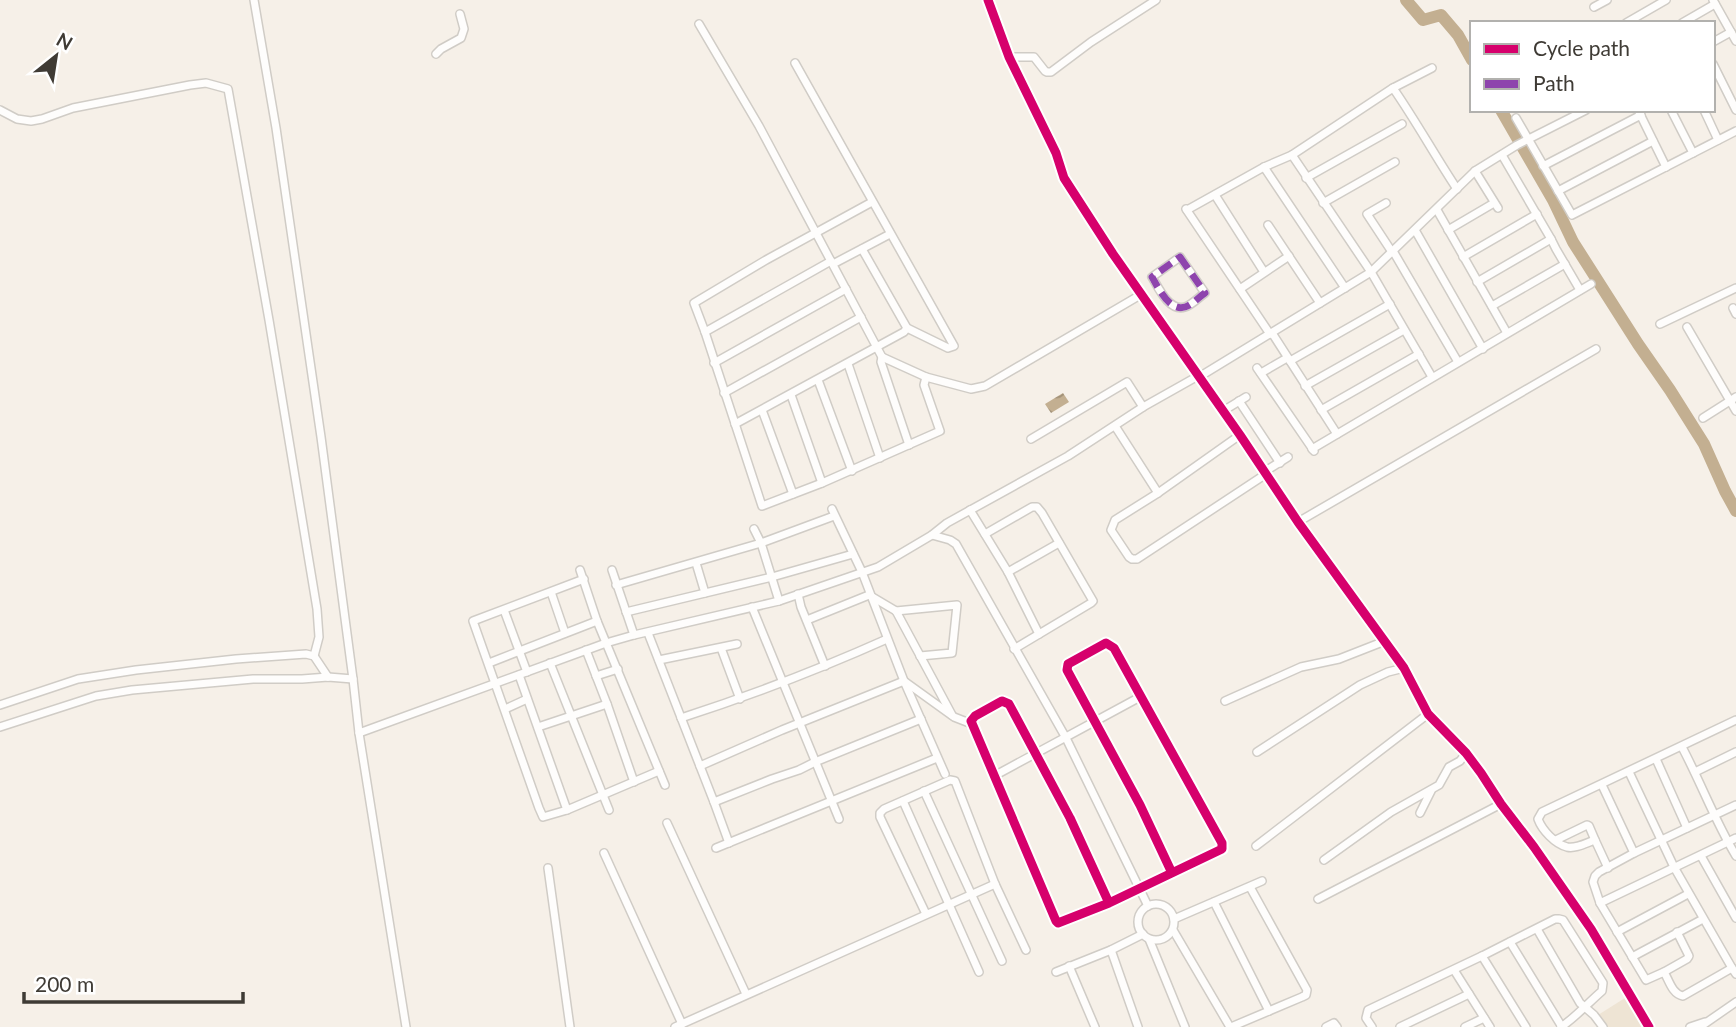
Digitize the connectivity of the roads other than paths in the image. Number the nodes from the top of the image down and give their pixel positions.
1 (254, 0) edge
2 (988, 0) edge
3 (1156, 0) edge
4 (1607, 0) edge
5 (1666, 0) edge
6 (1714, 2) edge
7 (1594, 7) dead end
8 (460, 14) dead end
9 (1629, 21) edge
10 (1685, 21) edge
11 (699, 24) dead end
12 (1734, 32) edge
13 (1715, 41) edge
14 (436, 54) dead end
15 (1009, 57) junction
16 (795, 63) dead end
17 (1432, 68) dead end
18 (1715, 68) edge
19 (1393, 88) junction
20 (2, 109) edge
21 (1736, 110) edge
22 (1582, 112) edge
23 (1672, 112) edge
24 (1705, 112) edge
25 (1640, 113) edge
26 (1516, 118) dead end
27 (1402, 124) dead end
28 (1736, 131) edge
29 (1718, 140) junction
30 (1653, 141) junction
31 (1523, 142) junction
32 (1693, 153) junction
33 (1292, 155) junction
34 (1502, 155) junction
35 (1395, 162) dead end
36 (1544, 166) junction
37 (1264, 167) junction
38 (1666, 167) junction
39 (1475, 171) junction
40 (1306, 178) junction
41 (1457, 189) junction
42 (1558, 191) junction
43 (1215, 195) junction
44 (872, 202) junction
45 (1323, 203) junction
46 (1386, 203) dead end
47 (1437, 210) junction
48 (1537, 214) junction
49 (1268, 225) dead end
50 (1415, 230) junction
51 (1448, 230) junction
52 (816, 233) junction
53 (890, 234) junction
54 (1551, 239) junction
55 (862, 249) junction
56 (1392, 251) junction
57 (1289, 256) junction
58 (1463, 257) junction
59 (832, 262) junction
60 (1565, 264) junction
61 (1264, 272) junction
62 (1371, 272) junction
63 (1478, 282) junction
64 (1591, 284) dead end
65 (1345, 288) junction
66 (1736, 288) edge
67 (846, 289) junction
68 (1240, 289) junction
69 (1580, 290) junction
70 (1205, 293) joint
71 (1142, 294) junction
72 (1321, 303) junction
73 (1390, 304) junction
74 (1492, 306) junction
75 (861, 317) junction
76 (1660, 324) dead end
77 (1687, 327) dead end
78 (907, 328) junction
79 (1404, 330) junction
80 (705, 332) junction
81 (1271, 333) junction
82 (1507, 333) junction
83 (877, 348) junction
84 (1483, 348) junction
85 (1596, 348) dead end
86 (1419, 354) junction
87 (882, 356) junction
88 (1289, 360) junction
89 (1458, 362) junction
90 (714, 363) junction
91 (848, 364) junction
92 (1199, 376) junction
93 (926, 377) junction
94 (1432, 377) junction
95 (818, 380) junction
96 (1306, 386) junction
97 (724, 393) junction
98 (791, 395) junction
99 (1733, 399) edge
100 (1143, 407) junction
101 (762, 410) junction
102 (1321, 410) junction
103 (1223, 411) junction
104 (1736, 411) edge
105 (1703, 418) dead end
106 (736, 424) junction
107 (1115, 426) junction
108 (1337, 434) junction
109 (1240, 435) junction
110 (1031, 439) dead end
111 (909, 445) junction
112 (1288, 457) dead end
113 (880, 458) junction
114 (1280, 463) junction
115 (852, 471) junction
116 (1265, 473) junction
117 (822, 483) junction
118 (1158, 493) junction
119 (793, 494) junction
120 (970, 510) junction
121 (1298, 522) junction
122 (754, 529) dead end
123 (985, 534) junction
124 (932, 535) junction
125 (761, 543) junction
126 (1059, 543) junction
127 (853, 554) junction
128 (696, 563) junction
129 (580, 569) dead end
130 (612, 570) dead end
131 (862, 572) junction
132 (1008, 572) junction
133 (772, 577) junction
134 (584, 579) junction
135 (616, 585) junction
136 (551, 593) junction
137 (705, 593) junction
138 (798, 594) junction
139 (869, 595) junction
140 (779, 601) junction
141 (752, 607) junction
142 (504, 610) junction
143 (896, 611) junction
144 (626, 612) junction
145 (807, 620) junction
146 (597, 621) junction
147 (565, 633) junction
148 (648, 633) junction
149 (1040, 634) junction
150 (634, 635) junction
151 (887, 639) junction
152 (1385, 640) junction
153 (606, 643) junction
154 (737, 644) dead end
155 (721, 648) junction
156 (1014, 649) junction
157 (586, 650) junction
158 (520, 652) junction
159 (314, 656) junction
160 (920, 656) junction
161 (659, 660) junction
162 (489, 663) junction
163 (550, 663) junction
164 (825, 666) junction
165 (618, 668) junction
166 (1404, 668) junction
167 (523, 674) junction
168 (596, 676) junction
169 (328, 677) junction
170 (353, 679) junction
171 (904, 681) junction
172 (783, 682) junction
173 (496, 683) junction
174 (1140, 697) junction
175 (527, 699) junction
176 (740, 699) junction
177 (1226, 701) dead end
178 (607, 704) junction
179 (0, 705) edge
180 (505, 709) junction
181 (1428, 714) junction
182 (571, 716) junction
183 (681, 718) junction
184 (954, 718) junction
185 (921, 719) junction
186 (1736, 720) edge
187 (1094, 722) junction
188 (799, 723) junction
189 (972, 724) junction
190 (0, 727) edge
191 (537, 727) junction
192 (359, 733) junction
193 (1066, 738) junction
194 (1682, 747) junction
195 (1257, 752) dead end
196 (1736, 752) edge
197 (1466, 753) junction
198 (1036, 754) junction
199 (937, 758) junction
200 (1656, 759) junction
201 (815, 762) junction
202 (700, 766) junction
203 (659, 771) junction
204 (1629, 772) junction
205 (1695, 772) junction
206 (945, 774) dead end
207 (994, 776) junction
208 (634, 782) junction
209 (665, 785) dead end
210 (1602, 785) junction
211 (1432, 790) junction
212 (924, 791) junction
213 (601, 795) junction
214 (831, 800) junction
215 (903, 801) junction
216 (714, 802) junction
217 (1502, 804) junction
218 (1736, 805) edge
219 (567, 810) junction
220 (608, 810) dead end
221 (1420, 813) dead end
222 (1715, 816) junction
223 (839, 819) dead end
224 (667, 823) dead end
225 (1687, 828) junction
226 (1736, 838) edge
227 (1556, 840) junction
228 (1595, 840) junction
229 (1661, 841) junction
230 (1728, 842) junction
231 (729, 843) junction
232 (1256, 846) dead end
233 (716, 848) dead end
234 (604, 853) dead end
235 (1634, 853) junction
236 (1701, 856) junction
237 (1736, 856) edge
238 (1324, 860) dead end
239 (548, 867) dead end
240 (1674, 867) junction
241 (1608, 868) junction
242 (1172, 873) junction
243 (1262, 881) dead end
244 (995, 884) junction
245 (1250, 887) junction
246 (1139, 888) junction
247 (972, 894) junction
248 (1688, 894) junction
249 (1318, 899) dead end
250 (1214, 902) junction
251 (1600, 902) junction
252 (1109, 903) junction
253 (948, 904) junction
254 (1148, 905) junction
255 (926, 914) junction
256 (1736, 918) edge
257 (1174, 919) junction
258 (1703, 919) junction
259 (1537, 929) junction
260 (1173, 930) junction
261 (1617, 932) junction
262 (1677, 932) junction
263 (1146, 937) junction
264 (1510, 942) junction
265 (1026, 950) dead end
266 (1111, 950) junction
267 (1482, 956) junction
268 (1632, 957) junction
269 (1002, 961) dead end
270 (1069, 966) junction
271 (1733, 966) edge
272 (1454, 970) junction
273 (979, 972) dead end
274 (1056, 972) dead end
275 (1664, 972) junction
276 (746, 994) junction
277 (1469, 994) junction
278 (1736, 1002) edge
279 (1584, 1006) junction
280 (1269, 1011) junction
281 (1484, 1018) junction
282 (679, 1025) edge
283 (1703, 1025) edge
284 (406, 1027) edge
285 (570, 1027) edge
286 (1095, 1027) edge
287 (1138, 1027) edge
288 (1185, 1027) edge
289 (1230, 1027) edge
290 (1372, 1027) edge
291 (1400, 1027) edge
292 (1465, 1027) edge
293 (1490, 1027) edge
294 (1526, 1027) edge
295 (1561, 1027) edge
296 (1603, 1027) edge
297 (1649, 1027) edge
298 (1690, 1027) edge

1 - 170 street
2 - 15 street
3 - 15 street
4 - 7 street
5 - 9 street
6 - 10 street
6 - 12 street
8 - 14 street
11 - 52 street
12 - 13 street
15 - 71 street
16 - 44 street
17 - 19 street
18 - 21 street
19 - 33 street
19 - 41 street
20 - 159 street
22 - 31 street
23 - 32 street
24 - 29 street
25 - 30 street
25 - 36 street
26 - 31 street
27 - 40 street
28 - 29 street
29 - 32 street
30 - 38 street
30 - 42 street
31 - 34 street
31 - 36 street
32 - 38 street
33 - 37 street
33 - 40 street
34 - 39 street
34 - 48 street
35 - 45 street
36 - 42 street
37 - 43 street
37 - 65 street
38 - 42 street
39 - 41 street
39 - 51 street
40 - 45 street
41 - 47 street
43 - 61 street
43 - 68 street
44 - 52 street
44 - 53 street
45 - 62 street
46 - 56 street
47 - 50 street
47 - 51 street
48 - 54 street
48 - 58 street
49 - 57 street
50 - 56 street
50 - 84 street
51 - 58 street
52 - 59 street
52 - 80 street
53 - 55 street
53 - 78 street
54 - 60 street
54 - 63 street
55 - 59 street
55 - 78 street
56 - 62 street
56 - 89 street
57 - 61 street
57 - 72 street
58 - 63 street
59 - 67 street
59 - 80 street
60 - 69 street
60 - 74 street
61 - 68 street
62 - 65 street
62 - 73 street
63 - 74 street
64 - 69 street
65 - 72 street
66 - 76 street
67 - 75 street
67 - 90 street
68 - 81 street
69 - 82 street
70 - 70 street
71 - 92 street
71 - 93 street
72 - 81 street
73 - 79 street
73 - 88 street
74 - 82 street
75 - 83 street
75 - 97 street
77 - 99 street
78 - 83 street
79 - 86 street
79 - 96 street
80 - 90 street
81 - 88 street
81 - 92 street
82 - 84 street
83 - 87 street
83 - 91 street
84 - 89 street
85 - 121 street
86 - 94 street
86 - 102 street
87 - 93 street
87 - 111 street
88 - 96 street
88 - 108 street
89 - 94 street
90 - 97 street
91 - 95 street
91 - 113 street
92 - 100 street
92 - 103 street
93 - 111 street
94 - 108 street
95 - 98 street
95 - 115 street
96 - 102 street
97 - 106 street
98 - 101 street
98 - 117 street
99 - 104 street
99 - 105 street
100 - 107 street
100 - 110 street
101 - 106 street
101 - 119 street
102 - 108 street
103 - 109 street
103 - 114 street
106 - 119 street
107 - 118 street
107 - 120 street
109 - 116 street
109 - 118 street
111 - 113 street
112 - 114 street
113 - 115 street
114 - 116 street
115 - 117 street
116 - 118 street
116 - 121 street
117 - 119 street
120 - 123 street
120 - 124 street
121 - 152 street
122 - 125 street
123 - 126 street
123 - 132 street
124 - 131 street
124 - 156 street
125 - 127 street
125 - 128 street
125 - 133 street
126 - 132 street
126 - 149 street
127 - 131 street
127 - 133 street
128 - 135 street
128 - 137 street
129 - 134 street
130 - 135 street
131 - 138 street
131 - 139 street
132 - 149 street
133 - 137 street
133 - 140 street
134 - 136 street
134 - 146 street
135 - 144 street
136 - 142 street
136 - 147 street
137 - 144 street
138 - 140 street
138 - 145 street
139 - 143 street
139 - 145 street
139 - 151 street
140 - 141 street
141 - 148 street
141 - 172 street
142 - 158 street
142 - 162 street
143 - 160 street
143 - 160 street
144 - 150 street
145 - 164 street
146 - 147 street
146 - 153 street
147 - 158 street
148 - 150 street
148 - 161 street
149 - 156 street
150 - 153 street
151 - 164 street
151 - 171 street
152 - 166 street
152 - 177 street
153 - 157 street
153 - 165 street
154 - 155 street
155 - 161 street
155 - 176 street
156 - 193 street
157 - 163 street
157 - 168 street
158 - 162 street
158 - 167 street
159 - 169 street
159 - 179 street
160 - 184 street
161 - 183 street
162 - 173 street
163 - 167 street
163 - 182 street
164 - 172 street
165 - 168 street
165 - 203 street
166 - 181 street
166 - 195 street
167 - 173 street
167 - 175 street
168 - 178 street
169 - 170 street
169 - 190 street
170 - 192 street
171 - 184 street
171 - 185 street
171 - 188 street
172 - 176 street
172 - 188 street
173 - 180 street
173 - 192 street
174 - 187 street
174 - 187 street
174 - 242 street
175 - 180 street
175 - 191 street
176 - 183 street
178 - 182 street
178 - 208 street
180 - 219 street
181 - 197 street
181 - 232 street
182 - 191 street
182 - 213 street
183 - 202 street
184 - 189 street
185 - 199 street
185 - 201 street
186 - 194 street
187 - 193 street
187 - 242 street
188 - 201 street
188 - 202 street
189 - 198 street
189 - 207 street
191 - 219 street
192 - 284 street
193 - 198 street
193 - 246 street
194 - 200 street
194 - 205 street
196 - 205 street
197 - 211 street
197 - 217 street
198 - 207 street
198 - 252 street
199 - 206 street
199 - 214 street
200 - 204 street
200 - 225 street
201 - 214 street
201 - 216 street
202 - 216 street
203 - 208 street
203 - 209 street
204 - 210 street
204 - 229 street
205 - 222 street
207 - 252 street
208 - 213 street
210 - 227 street
210 - 235 street
211 - 221 street
211 - 238 street
212 - 215 street
212 - 244 street
212 - 247 street
213 - 219 street
213 - 220 street
214 - 223 street
214 - 231 street
215 - 253 street
215 - 255 street
216 - 231 street
217 - 249 street
217 - 297 street
218 - 222 street
222 - 225 street
222 - 230 street
224 - 276 street
225 - 229 street
226 - 230 street
227 - 228 street
227 - 228 street
228 - 241 street
229 - 235 street
229 - 240 street
230 - 236 street
230 - 237 street
231 - 233 street
234 - 282 street
235 - 241 street
236 - 240 street
236 - 256 street
239 - 285 street
240 - 248 street
240 - 251 street
241 - 251 street
242 - 246 street
243 - 245 street
244 - 247 street
244 - 265 street
245 - 250 street
245 - 280 street
246 - 252 street
246 - 254 street
247 - 253 street
247 - 269 street
248 - 258 street
248 - 261 street
250 - 257 street
250 - 280 street
251 - 261 street
253 - 255 street
253 - 273 street
254 - 257 street
254 - 263 street
255 - 276 street
257 - 260 street
258 - 262 street
258 - 271 street
259 - 264 street
259 - 279 street
259 - 279 street
260 - 263 street
260 - 289 street
261 - 268 street
262 - 268 street
262 - 275 street
263 - 266 street
263 - 288 street
264 - 267 street
264 - 295 street
266 - 270 street
266 - 287 street
267 - 272 street
267 - 294 street
268 - 275 street
270 - 274 street
270 - 286 street
271 - 275 street
272 - 277 street
272 - 290 street
276 - 282 street
277 - 281 street
277 - 291 street
278 - 283 street
279 - 295 street
279 - 296 street
280 - 289 street
281 - 292 street
281 - 293 street
283 - 298 street

